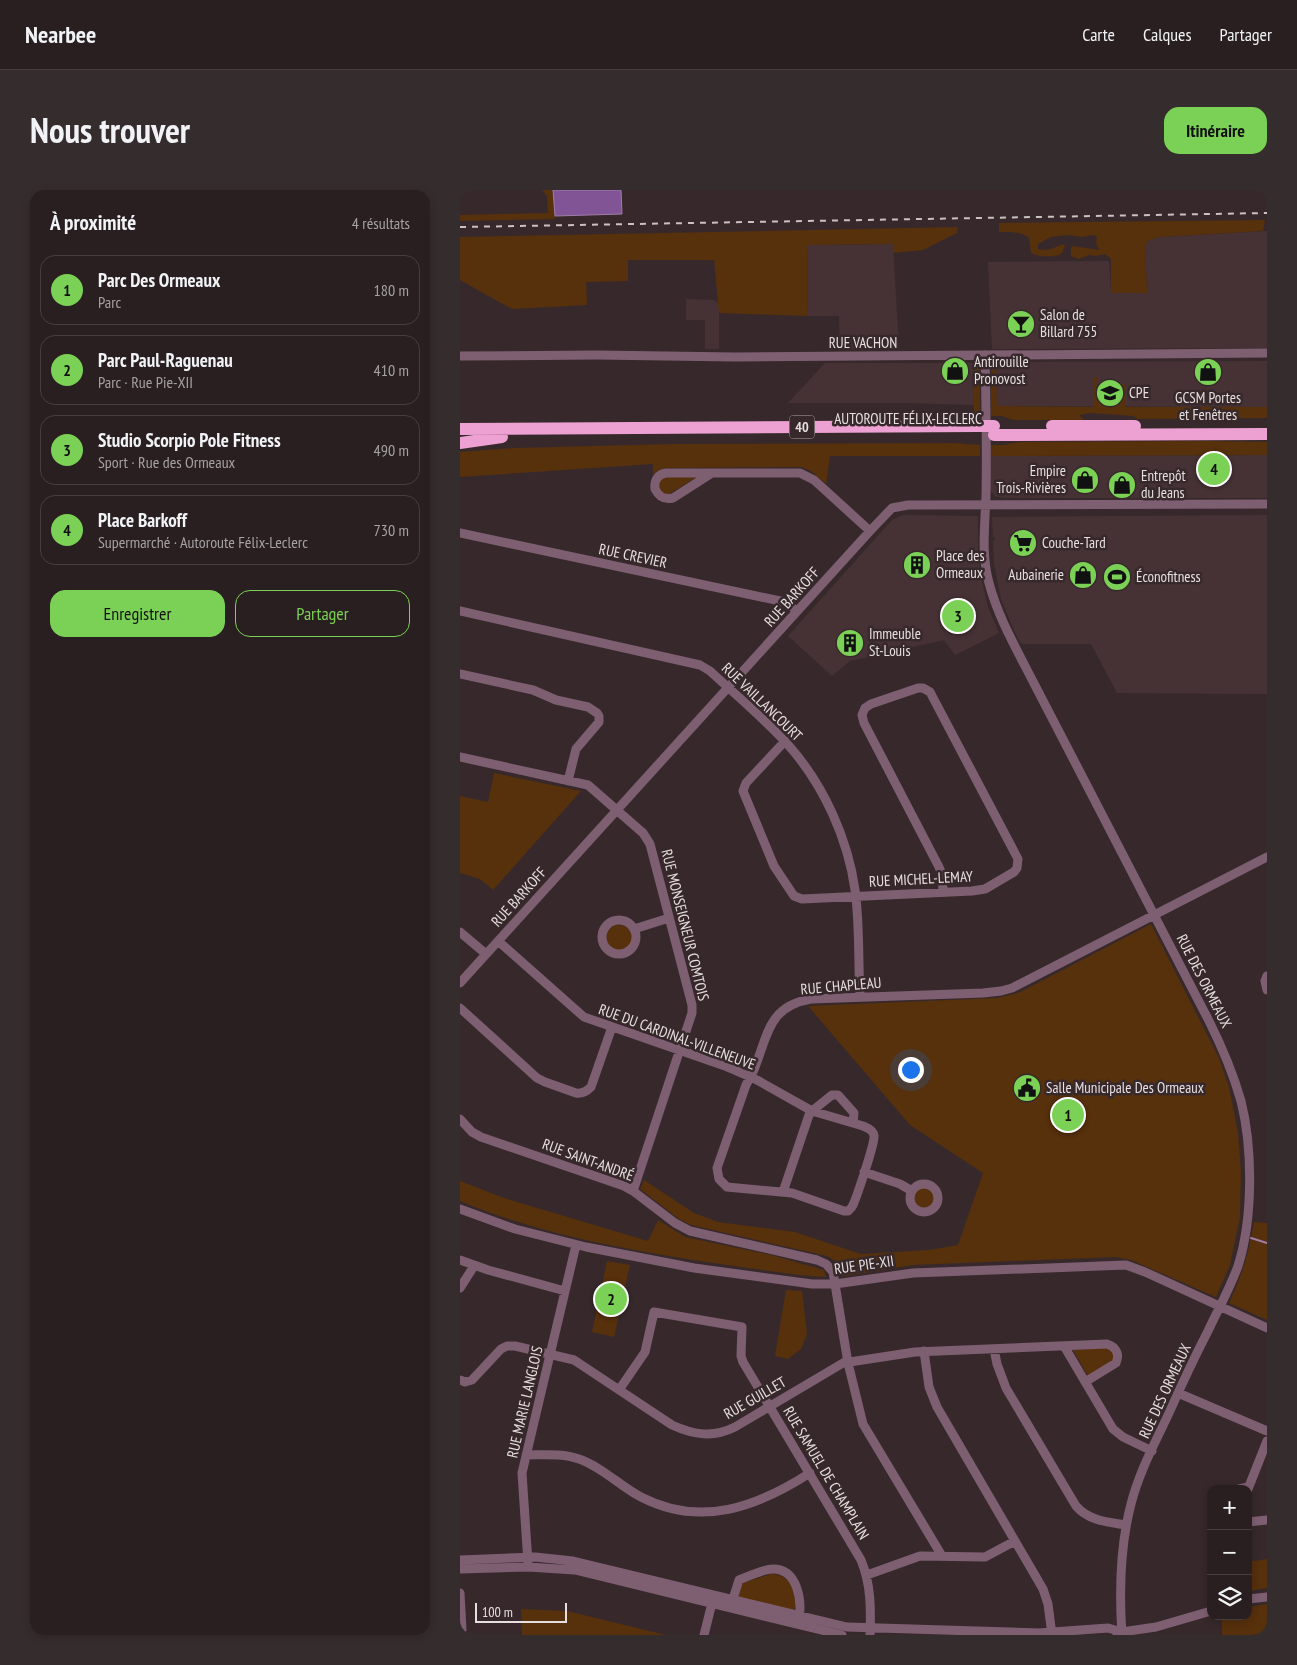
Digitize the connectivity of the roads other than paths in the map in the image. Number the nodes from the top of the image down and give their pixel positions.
1 (1267, 353) edge
2 (985, 355) junction
3 (460, 356) edge
4 (460, 420) edge
5 (1267, 425) edge
6 (531, 428) junction
7 (460, 429) edge
8 (994, 430) junction
9 (978, 431) junction
10 (1267, 434) edge
11 (460, 437) edge
12 (502, 437) junction
13 (460, 443) edge
14 (712, 473) junction
15 (1267, 504) edge
16 (985, 505) junction
17 (870, 531) junction
18 (460, 533) edge
19 (460, 610) edge
20 (797, 611) junction
21 (460, 674) edge
22 (728, 688) junction
23 (785, 741) junction
24 (460, 757) edge
25 (568, 781) junction
26 (617, 809) junction
27 (1267, 857) edge
28 (943, 892) junction
29 (856, 896) junction
30 (1154, 914) junction
31 (669, 918) junction
32 (634, 929) dead end
33 (460, 932) edge
34 (498, 941) junction
35 (486, 954) junction
36 (1267, 976) edge
37 (460, 983) edge
38 (1267, 990) edge
39 (860, 996) junction
40 (460, 1008) edge
41 (612, 1027) junction
42 (680, 1051) junction
43 (750, 1077) junction
44 (812, 1110) junction
45 (460, 1119) edge
46 (853, 1123) junction
47 (864, 1172) junction
48 (633, 1190) junction
49 (912, 1191) dead end
50 (783, 1192) junction
51 (460, 1209) edge
52 (576, 1245) junction
53 (460, 1260) edge
54 (474, 1266) junction
55 (835, 1284) junction
56 (460, 1288) edge
57 (565, 1291) junction
58 (1220, 1307) junction
59 (1267, 1328) edge
60 (1064, 1346) junction
61 (994, 1349) junction
62 (924, 1351) junction
63 (550, 1354) junction
64 (848, 1363) junction
65 (460, 1380) edge
66 (1085, 1382) junction
67 (619, 1390) junction
68 (1178, 1393) junction
69 (769, 1406) junction
70 (1267, 1431) edge
71 (1267, 1441) edge
72 (1152, 1450) junction
73 (526, 1455) junction
74 (810, 1473) junction
75 (1249, 1485) edge
76 (1267, 1520) edge
77 (1252, 1521) edge
78 (1126, 1524) junction
79 (1015, 1542) junction
80 (942, 1556) junction
81 (460, 1560) edge
82 (528, 1562) junction
83 (460, 1569) edge
84 (867, 1575) junction
85 (460, 1593) edge
86 (1267, 1596) edge
87 (1252, 1599) edge
88 (713, 1600) junction
89 (732, 1604) junction
90 (1207, 1612) edge
91 (798, 1620) junction
92 (462, 1630) dead end
93 (871, 1631) edge
94 (1052, 1634) edge
95 (1119, 1634) edge
96 (704, 1635) edge
97 (842, 1635) edge

1 - 2 street, RUE VACHON
2 - 3 street, RUE VACHON
2 - 16 street, RUE DES ORMEAUX
4 - 6 highway
5 - 8 highway, AUTOROUTE FÉLIX-LECLERC / 40
6 - 7 highway, AUTOROUTE FÉLIX-LECLERC / 40
6 - 9 highway, AUTOROUTE FÉLIX-LECLERC / 40
8 - 9 highway, AUTOROUTE FÉLIX-LECLERC / 40
8 - 10 highway, AUTOROUTE FÉLIX-LECLERC / 40
9 - 12 highway, AUTOROUTE FÉLIX-LECLERC / 40
11 - 12 highway, AUTOROUTE FÉLIX-LECLERC / 40
12 - 13 highway
14 - 14 street
14 - 17 street
15 - 16 street, RUE BARKOFF
16 - 17 street, RUE BARKOFF
16 - 30 street, RUE DES ORMEAUX
17 - 20 street, RUE BARKOFF
18 - 20 street, RUE CREVIER
19 - 22 street, RUE VAILLANCOURT
20 - 22 street, RUE BARKOFF
21 - 25 street
22 - 23 street, RUE VAILLANCOURT
22 - 26 street, RUE BARKOFF
23 - 29 street, RUE VAILLANCOURT
23 - 29 street, RUE MICHEL-LEMAY
24 - 25 street, RUE MONSEIGNEUR COMTOIS
25 - 26 street, RUE MONSEIGNEUR COMTOIS
26 - 31 street, RUE MONSEIGNEUR COMTOIS
26 - 34 street, RUE BARKOFF
27 - 30 street, RUE CHAPLEAU
28 - 28 street, RUE MICHEL-LEMAY
28 - 29 street, RUE MICHEL-LEMAY
29 - 39 street, RUE VAILLANCOURT
30 - 39 street, RUE CHAPLEAU
30 - 58 street, RUE DES ORMEAUX
31 - 32 street
31 - 42 street, RUE MONSEIGNEUR COMTOIS
33 - 35 street
34 - 35 street, RUE BARKOFF
34 - 41 street, RUE DU CARDINAL-VILLENEUVE
35 - 37 street, RUE BARKOFF
36 - 38 street
39 - 43 street, RUE CHAPLEAU
40 - 41 street
41 - 42 street, RUE DU CARDINAL-VILLENEUVE
42 - 43 street, RUE DU CARDINAL-VILLENEUVE
42 - 48 street, RUE MONSEIGNEUR COMTOIS
43 - 44 street, RUE DU CARDINAL-VILLENEUVE
43 - 50 street, RUE CHAPLEAU
44 - 46 street, RUE CHAPLEAU
44 - 46 street
44 - 50 street
45 - 48 street, RUE SAINT-ANDRÉ
46 - 47 street, RUE CHAPLEAU
47 - 49 street
47 - 50 street, RUE CHAPLEAU
48 - 55 street, RUE SAINT-ANDRÉ
51 - 52 street, RUE PIE-XII
52 - 55 street, RUE PIE-XII
52 - 57 street, RUE MARIE LANGLOIS
53 - 54 street
54 - 56 street
54 - 57 street
55 - 58 street, RUE PIE-XII
55 - 64 street, RUE SAINT-ANDRÉ
57 - 63 street, RUE MARIE LANGLOIS
58 - 59 street, RUE PIE-XII
58 - 68 street, RUE DES ORMEAUX
60 - 61 street, RUE GUILLET
60 - 66 street
60 - 66 street, RUE GUILLET
61 - 62 street, RUE GUILLET
61 - 78 street
62 - 64 street, RUE GUILLET
62 - 79 street
63 - 65 street, RUE GUILLET
63 - 67 street, RUE GUILLET
63 - 73 street, RUE MARIE LANGLOIS
64 - 69 street, RUE GUILLET
64 - 80 street, RUE SAINT-ANDRÉ
66 - 72 street
67 - 69 street, RUE GUILLET
67 - 69 street, RUE SAMUEL DE CHAMPLAIN
68 - 70 street
68 - 72 street, RUE DES ORMEAUX
69 - 74 street, RUE SAMUEL DE CHAMPLAIN
71 - 75 street
72 - 78 street, RUE DES ORMEAUX
73 - 74 street
73 - 82 street, RUE MARIE LANGLOIS
74 - 84 street, RUE SAMUEL DE CHAMPLAIN
76 - 77 street
78 - 95 street, RUE DES ORMEAUX
79 - 80 street
79 - 94 street
80 - 84 street
81 - 82 street
82 - 83 street
82 - 88 street
84 - 93 street, RUE SAMUEL DE CHAMPLAIN
85 - 92 street
86 - 87 street
88 - 89 street
88 - 96 street
89 - 91 street
89 - 91 street
90 - 95 street
91 - 93 street
91 - 97 street
93 - 94 street
94 - 95 street

